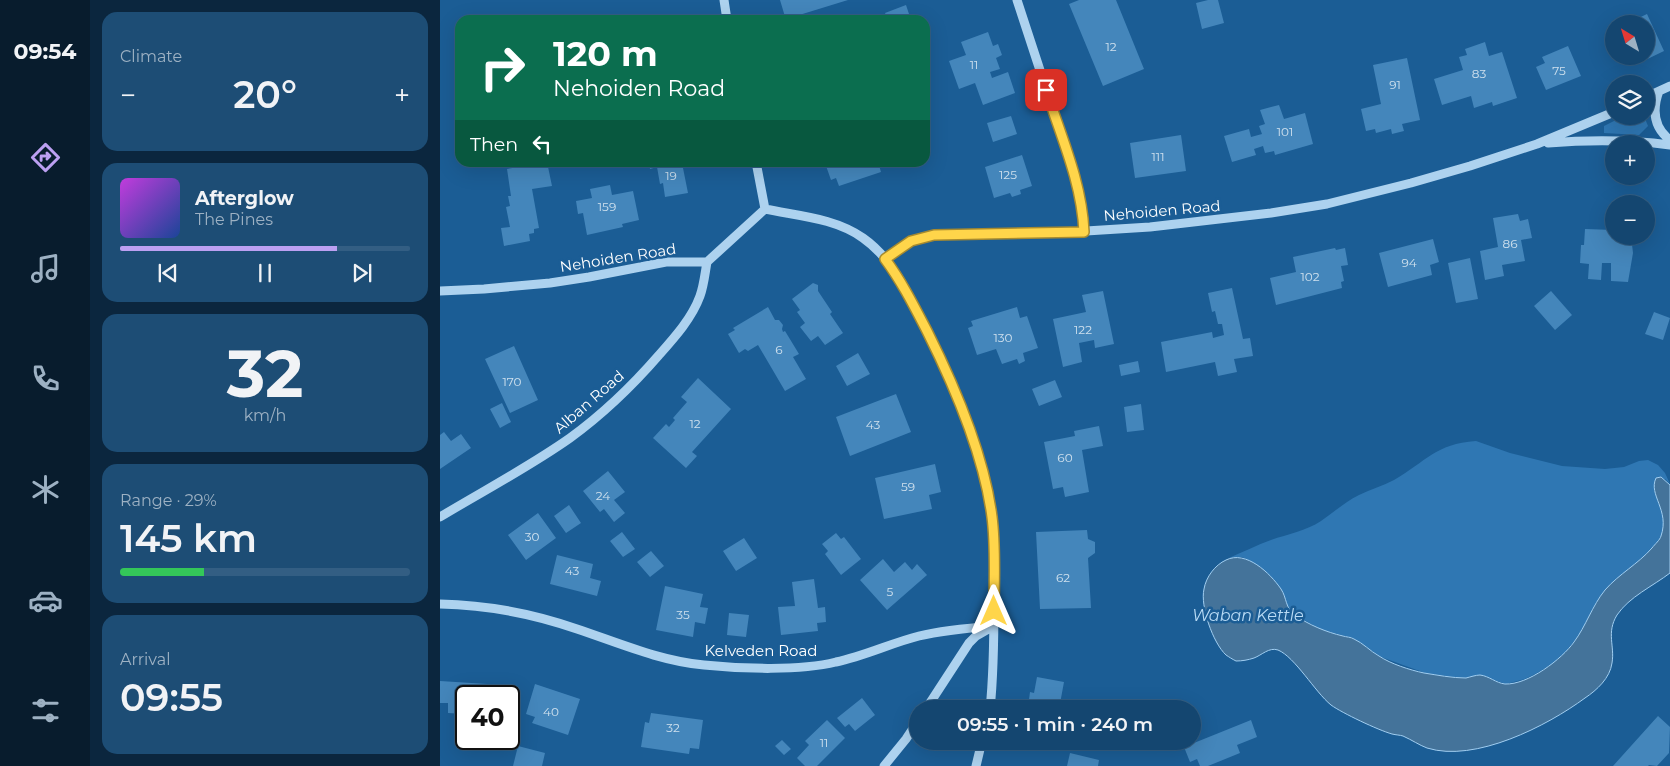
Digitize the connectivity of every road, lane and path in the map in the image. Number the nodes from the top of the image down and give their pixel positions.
1 (724, 0) edge
2 (1017, 0) edge
3 (726, 15) edge
4 (1670, 86) edge
5 (1659, 91) junction
6 (1655, 93) edge
7 (1605, 116) edge
8 (1670, 140) edge
9 (1537, 144) junction
10 (1670, 144) edge
11 (757, 167) edge
12 (766, 209) junction
13 (1084, 232) junction
14 (885, 259) junction
15 (707, 262) junction
16 (440, 291) edge
17 (440, 517) edge
18 (440, 604) edge
19 (994, 626) junction
20 (932, 700) edge
21 (991, 700) edge
22 (909, 734) edge
23 (980, 750) edge
24 (884, 766) edge
25 (976, 766) edge

1 - 3 street
2 - 13 street
4 - 5 street
5 - 6 street
5 - 8 street
7 - 9 street, Nehoiden Road
9 - 10 street
9 - 13 street, Nehoiden Road
11 - 12 street
12 - 14 street
12 - 15 street
13 - 14 street, Nehoiden Road
14 - 19 street
15 - 16 street, Nehoiden Road
15 - 17 street, Alban Road
18 - 19 street, Kelveden Road
19 - 20 street
19 - 21 street
22 - 24 street
23 - 25 street

